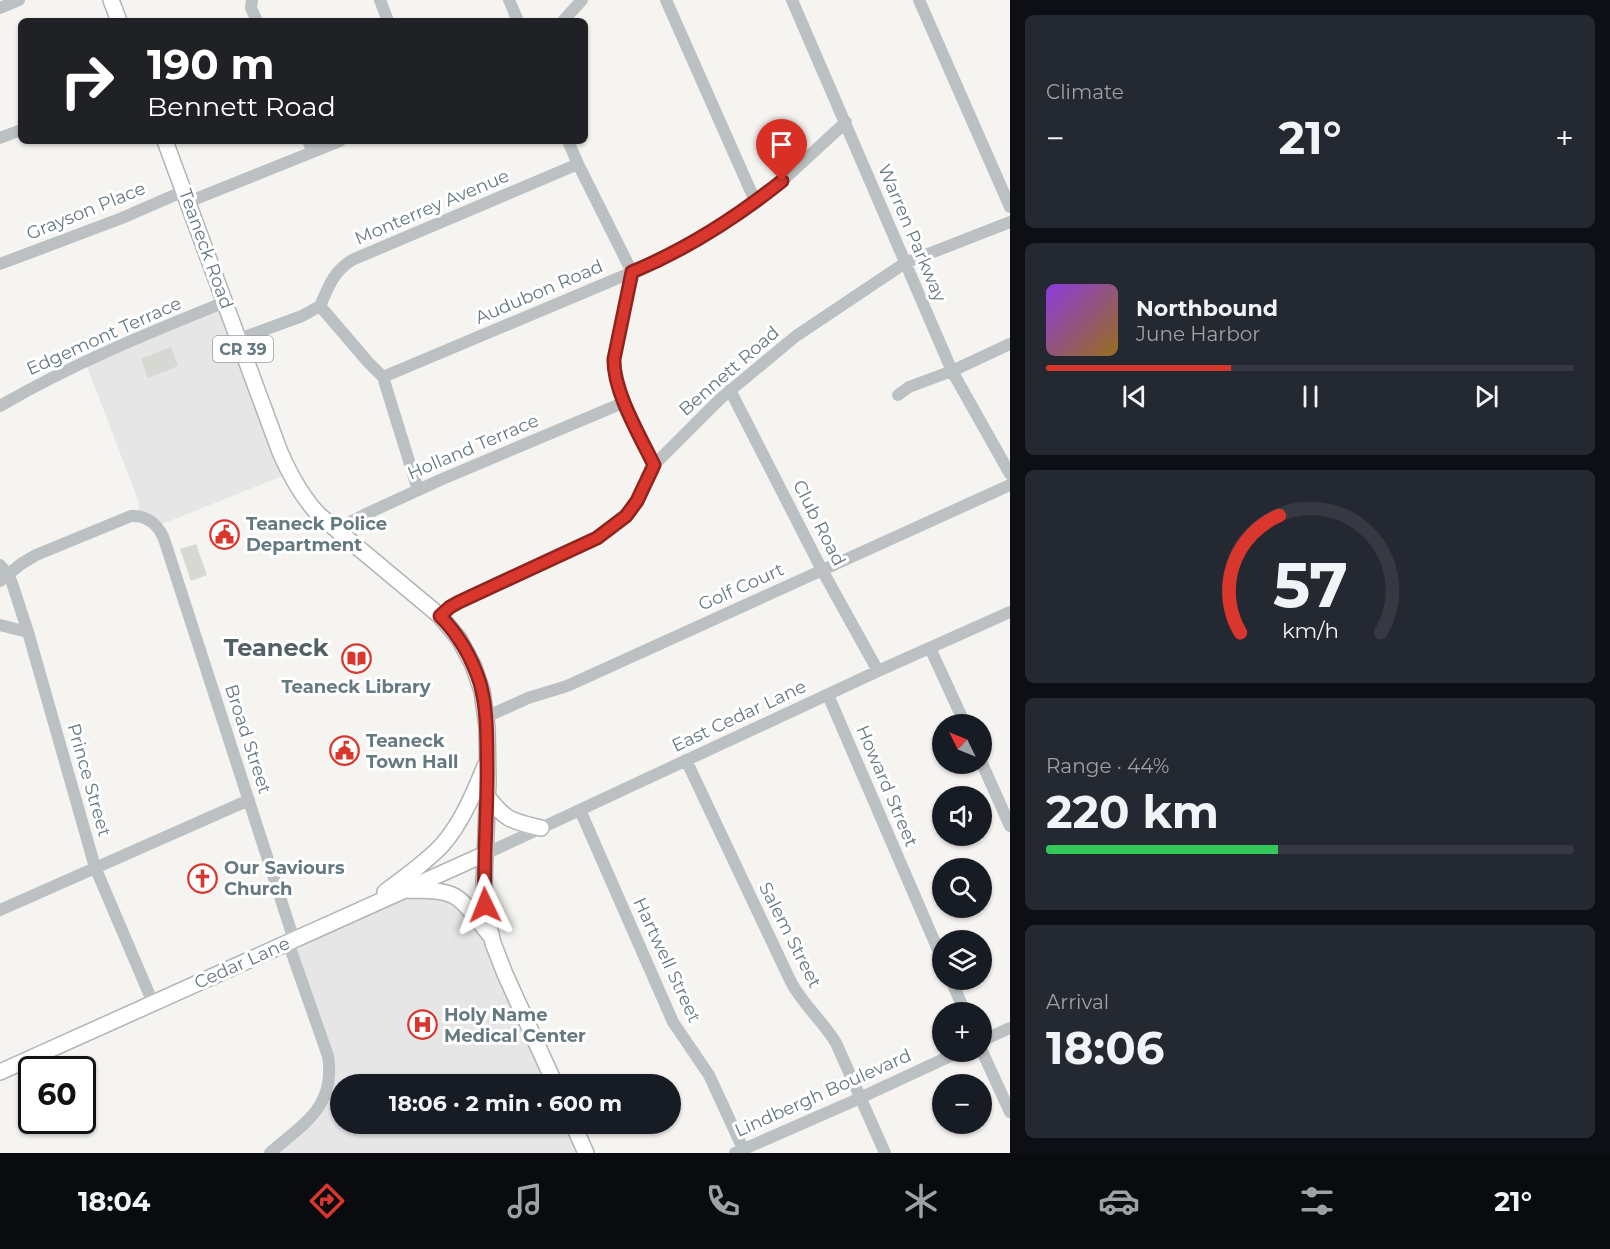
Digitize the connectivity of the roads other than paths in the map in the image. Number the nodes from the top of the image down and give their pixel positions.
1 (19, 0) edge
2 (111, 0) edge
3 (252, 0) edge
4 (380, 0) edge
5 (509, 0) edge
6 (582, 0) edge
7 (666, 0) edge
8 (792, 0) edge
9 (919, 0) edge
10 (0, 8) edge
11 (118, 18) edge
12 (256, 18) edge
13 (387, 18) edge
14 (517, 18) edge
15 (566, 18) edge
16 (846, 122) junction
17 (18, 131) edge
18 (0, 138) edge
19 (166, 144) edge
20 (569, 144) edge
21 (311, 147) edge
22 (578, 164) junction
23 (186, 196) junction
24 (756, 203) junction
25 (1010, 207) edge
26 (1010, 222) edge
27 (905, 263) junction
28 (0, 264) edge
29 (632, 272) junction
30 (225, 302) junction
31 (320, 306) junction
32 (239, 339) junction
33 (1010, 344) edge
34 (952, 371) junction
35 (383, 377) junction
36 (730, 390) junction
37 (898, 395) dead end
38 (625, 402) junction
39 (0, 406) edge
40 (654, 465) junction
41 (1010, 474) edge
42 (1010, 485) edge
43 (418, 490) junction
44 (341, 534) junction
45 (822, 570) junction
46 (3, 574) edge
47 (1010, 612) edge
48 (440, 616) junction
49 (0, 625) edge
50 (28, 632) junction
51 (930, 648) junction
52 (879, 671) junction
53 (828, 695) junction
54 (960, 714) edge
55 (486, 717) junction
56 (487, 760) junction
57 (686, 760) junction
58 (987, 774) edge
59 (488, 796) junction
60 (249, 800) junction
61 (580, 810) junction
62 (1010, 826) edge
63 (541, 828) junction
64 (485, 854) junction
65 (95, 867) junction
66 (405, 890) junction
67 (365, 908) junction
68 (0, 910) edge
69 (932, 936) edge
70 (491, 937) junction
71 (291, 941) junction
72 (153, 1003) junction
73 (1010, 1028) edge
74 (992, 1036) edge
75 (937, 1062) edge
76 (987, 1062) edge
77 (0, 1072) edge
78 (550, 1074) edge
79 (859, 1098) junction
80 (1010, 1112) edge
81 (577, 1134) edge
82 (741, 1152) edge
83 (270, 1153) edge
84 (586, 1153) edge
85 (885, 1153) edge

1 - 10 street
2 - 11 main road
3 - 12 street
4 - 13 street
5 - 14 street
6 - 15 street
7 - 24 street
8 - 16 street, Warren Parkway
9 - 25 street
16 - 24 street, Audubon Road
16 - 27 street, Warren Parkway
17 - 18 street
19 - 23 main road, Teaneck Road / CR 39
20 - 22 street
21 - 23 street, Grayson Place
22 - 29 street
22 - 31 street, Monterrey Avenue
23 - 28 street, Grayson Place
23 - 30 main road, Teaneck Road / CR 39
24 - 29 street, Audubon Road
26 - 27 street, Bennett Road
27 - 34 street, Warren Parkway
27 - 36 street, Bennett Road
29 - 35 street, Audubon Road
29 - 38 street
30 - 32 main road, Teaneck Road / CR 39
30 - 39 street, Edgemont Terrace
31 - 32 street
31 - 35 street
32 - 44 main road, Teaneck Road / CR 39
33 - 34 street
34 - 37 street
34 - 41 street, Warren Parkway
35 - 43 street
36 - 40 street, Bennett Road
36 - 45 street, Club Road
38 - 40 street
38 - 43 street, Holland Terrace
40 - 48 street, Bennett Road
42 - 45 street, Golf Court
43 - 44 street, Holland Terrace
44 - 48 main road, Teaneck Road / CR 39
45 - 52 street, Club Road
45 - 55 street, Golf Court
46 - 50 street, Prince Street
46 - 60 street, Broad Street
47 - 51 street, East Cedar Lane
48 - 55 main road, Teaneck Road / CR 39
49 - 50 street
50 - 65 street, Prince Street
51 - 52 street, East Cedar Lane
51 - 54 street
52 - 53 street, East Cedar Lane
53 - 57 street, East Cedar Lane
53 - 69 street, Howard Street
55 - 56 main road, Teaneck Road / CR 39
56 - 59 main road, Teaneck Road / CR 39
56 - 67 main road
57 - 61 street, East Cedar Lane
57 - 79 street, Salem Street
58 - 62 street
59 - 63 main road
59 - 64 main road, Teaneck Road / CR 39
60 - 65 street
60 - 71 street, Broad Street
61 - 63 street, East Cedar Lane
61 - 82 street, Hartwell Street
63 - 64 street, East Cedar Lane
64 - 66 main road, Cedar Lane
64 - 70 main road, Teaneck Road / CR 39
65 - 68 street
65 - 72 street, Prince Street
66 - 67 main road, Cedar Lane
66 - 70 main road
67 - 71 main road, Cedar Lane
70 - 78 main road, Teaneck Road / CR 39
71 - 72 main road, Cedar Lane
71 - 83 street, Broad Street
72 - 77 main road, Cedar Lane
73 - 74 street
75 - 79 street, Lindbergh Boulevard
76 - 80 street
79 - 82 street, Lindbergh Boulevard
79 - 85 street, Salem Street
81 - 84 main road

